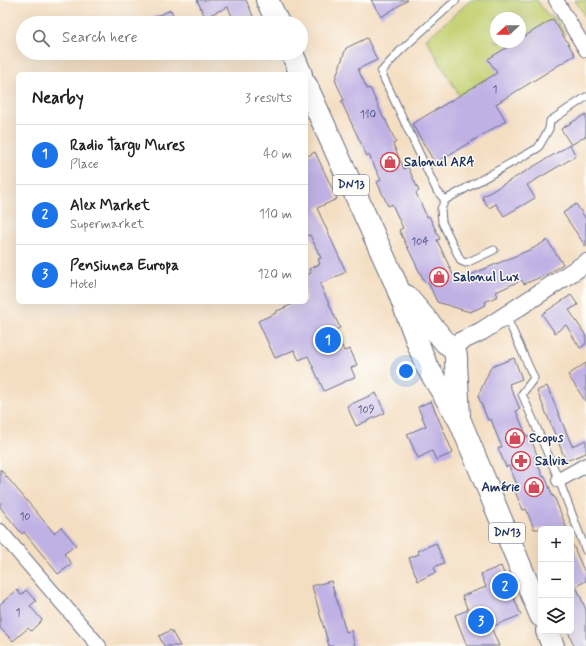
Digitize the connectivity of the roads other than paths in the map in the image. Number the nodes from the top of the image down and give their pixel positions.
1 (267, 0) edge
2 (456, 0) edge
3 (556, 0) edge
4 (275, 16) edge
5 (586, 50) edge
6 (295, 60) edge
7 (300, 72) edge
8 (308, 89) edge
9 (586, 97) edge
10 (445, 200) junction
11 (494, 250) dead end
12 (586, 264) edge
13 (396, 284) junction
14 (506, 316) junction
15 (452, 352) junction
16 (427, 364) junction
17 (460, 421) junction
18 (586, 466) edge
19 (559, 480) junction
20 (0, 531) edge
21 (586, 551) edge
22 (538, 609) edge
23 (548, 634) edge
24 (99, 646) edge
25 (553, 646) edge

1 - 4 main road
2 - 10 lane
3 - 5 street
6 - 7 main road
8 - 13 main road, DN13
9 - 10 lane
10 - 11 lane
12 - 14 street
13 - 15 main road, DN13
13 - 16 main road, DN13
14 - 15 street
14 - 19 lane
15 - 16 main road
15 - 17 main road, DN13
16 - 17 main road, DN13
17 - 22 main road, DN13
18 - 19 street
19 - 21 lane
20 - 24 street
23 - 25 main road

